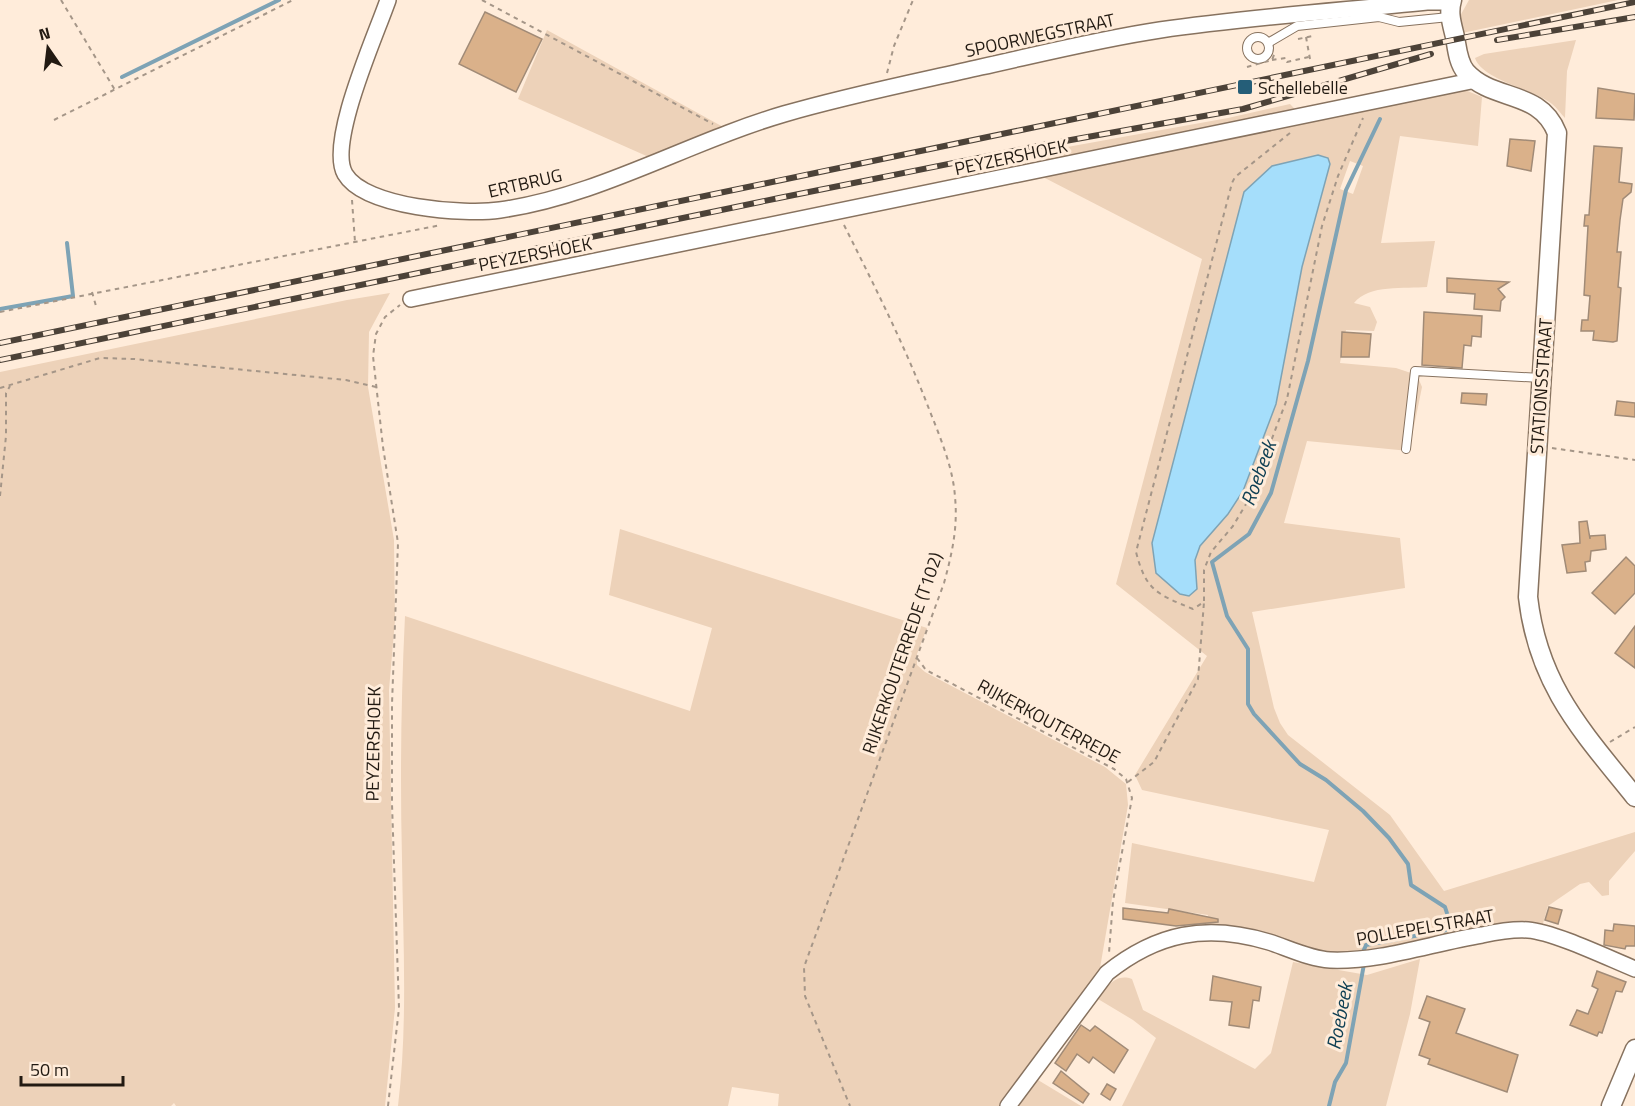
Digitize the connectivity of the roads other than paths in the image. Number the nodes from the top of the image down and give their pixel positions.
1 (388, 0) edge
2 (1451, 6) edge
3 (1256, 19) junction
4 (1257, 37) junction
5 (1268, 43) junction
6 (1476, 80) junction
7 (888, 88) joint
8 (411, 299) road end
9 (1541, 378) junction
10 (1406, 449) dead end
11 (1635, 798) edge
12 (1635, 969) edge
13 (1635, 1049) edge
14 (1008, 1106) edge
15 (1611, 1106) edge

1 - 7 street, ERTBRUG
2 - 3 street, SPOORWEGSTRAAT
2 - 5 lane
2 - 6 street, STATIONSSTRAAT
3 - 4 lane
3 - 7 street, SPOORWEGSTRAAT
4 - 5 lane
4 - 5 lane
6 - 8 street, PEYZERSHOEK
6 - 9 street, STATIONSSTRAAT
9 - 10 lane
9 - 11 street, STATIONSSTRAAT
12 - 14 street, POLLEPELSTRAAT
13 - 15 street

